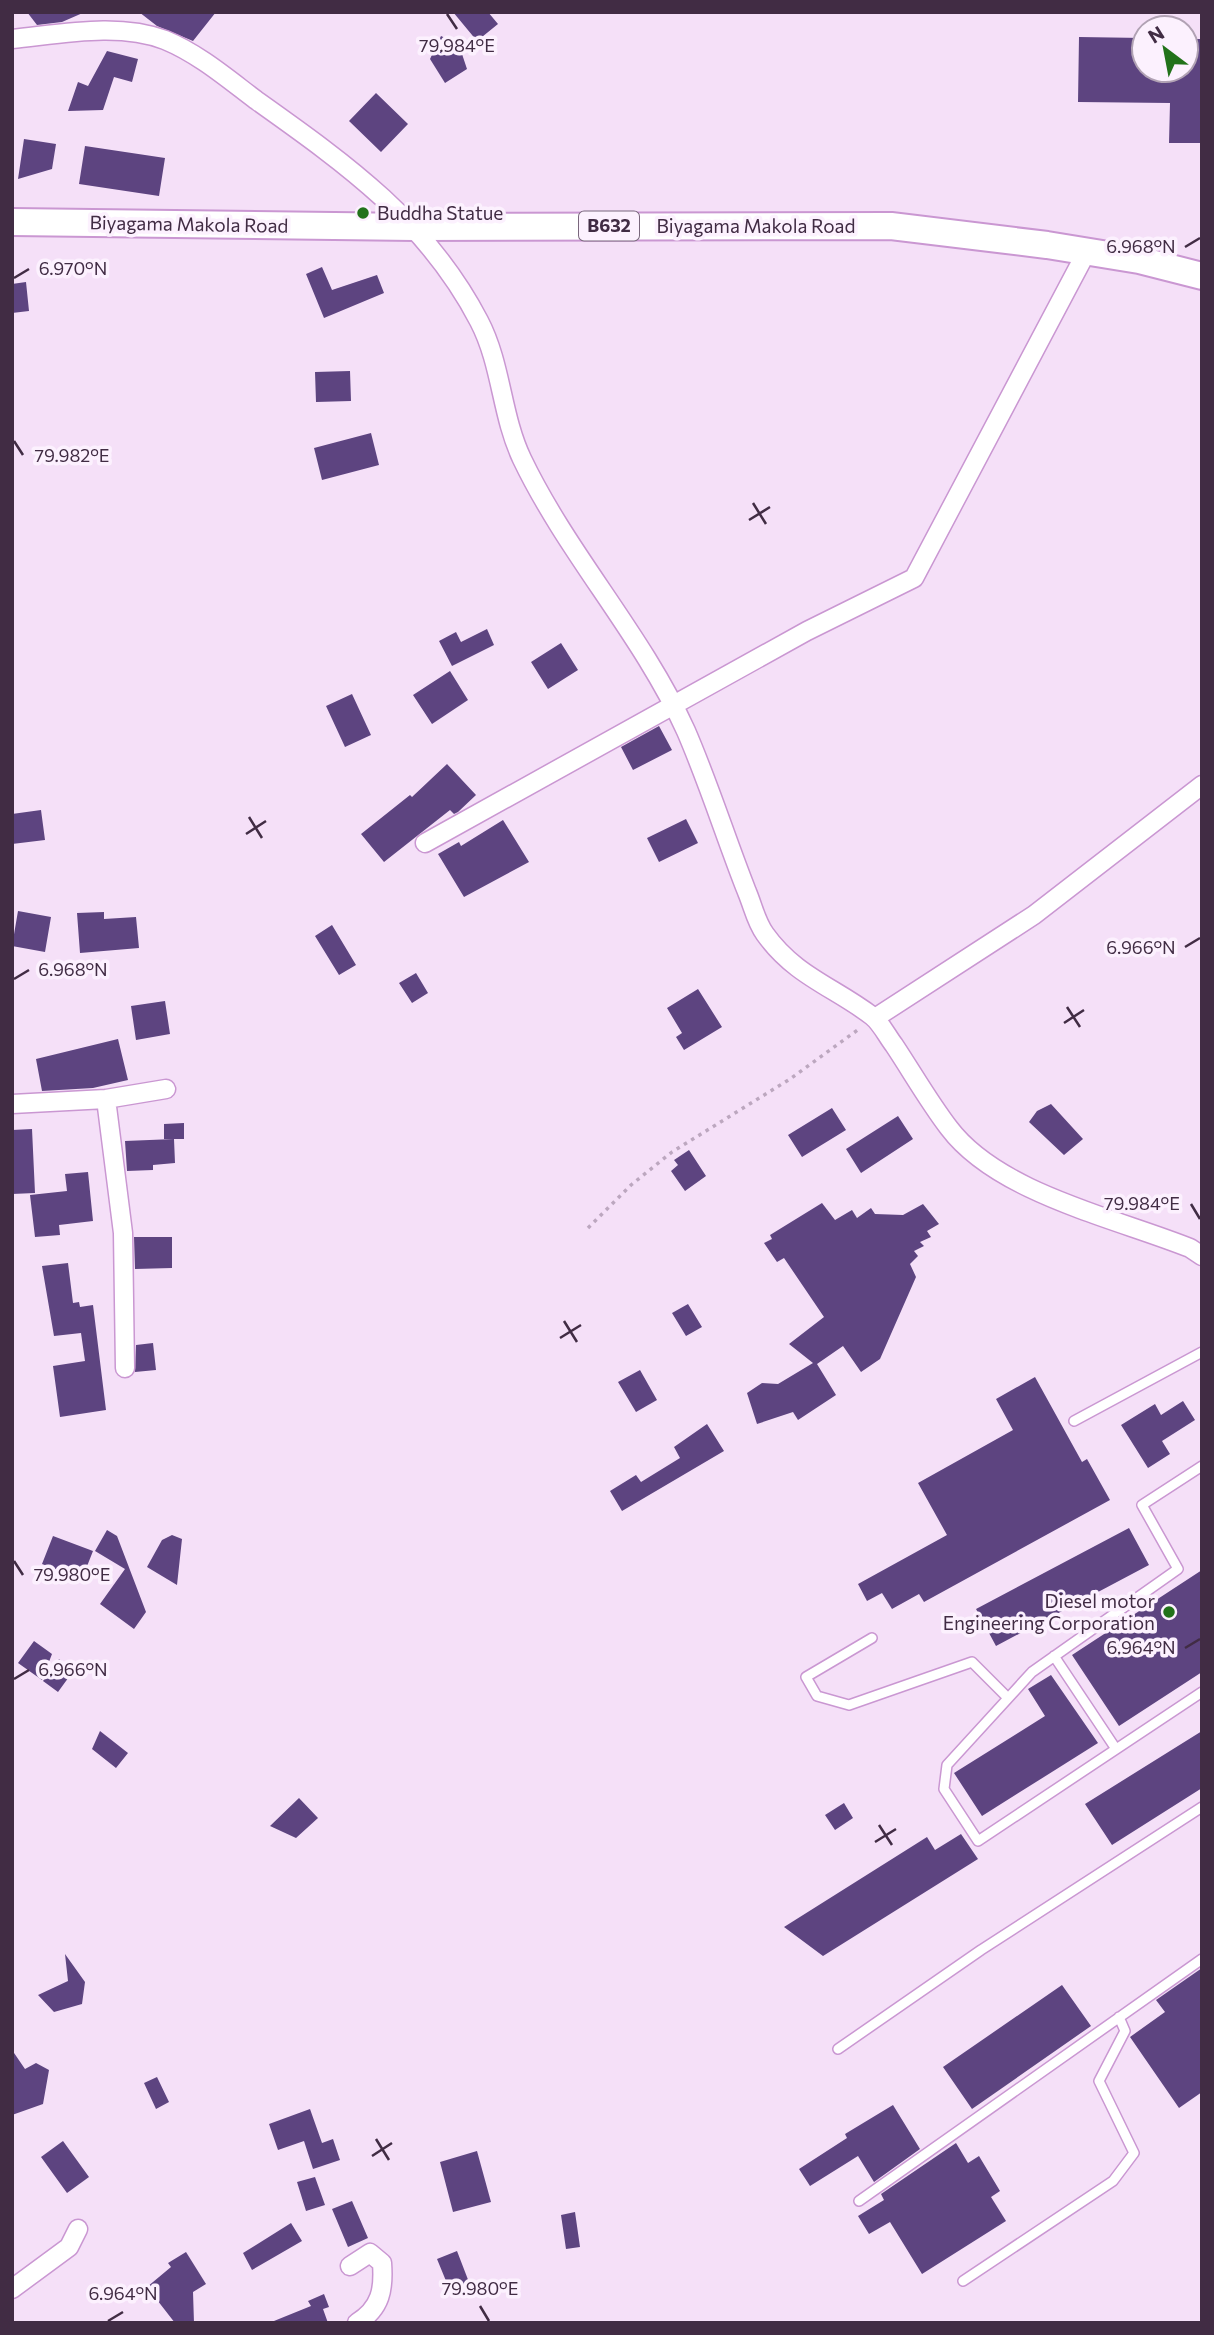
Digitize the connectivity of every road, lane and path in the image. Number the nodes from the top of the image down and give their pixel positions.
1 (12, 39) edge
2 (12, 222) edge
3 (414, 227) junction
4 (1087, 251) junction
5 (1202, 276) edge
6 (674, 705) junction
7 (1202, 785) edge
8 (425, 843) dead end
9 (875, 1018) junction
10 (166, 1089) dead end
11 (106, 1099) junction
12 (12, 1104) edge
13 (588, 1228) dead end
14 (1202, 1256) edge
15 (1202, 1352) edge
16 (125, 1368) dead end
17 (1074, 1421) dead end
18 (1202, 1465) edge
19 (872, 1638) dead end
20 (1054, 1656) junction
21 (1202, 1692) edge
22 (1008, 1698) junction
23 (1116, 1748) junction
24 (1202, 1807) edge
25 (1202, 1959) edge
26 (1119, 2017) junction
27 (838, 2049) dead end
28 (859, 2201) dead end
29 (78, 2229) dead end
30 (350, 2266) dead end
31 (963, 2281) dead end
32 (12, 2289) edge
33 (357, 2323) edge

1 - 3 street
2 - 3 main road, Biyagama Makola Road / B632
3 - 4 main road, Biyagama Makola Road / B632
3 - 6 street
4 - 5 main road, Biyagama Makola Road / B632
4 - 6 street
6 - 8 street
6 - 9 street
7 - 9 street
9 - 13 path
9 - 14 street
10 - 11 street
11 - 12 street
11 - 16 street
15 - 17 lane
18 - 20 lane
19 - 22 lane
20 - 22 lane
20 - 23 lane
21 - 23 lane
22 - 23 lane
24 - 27 lane
25 - 26 lane
26 - 28 lane
26 - 31 lane
29 - 32 street
30 - 33 street

